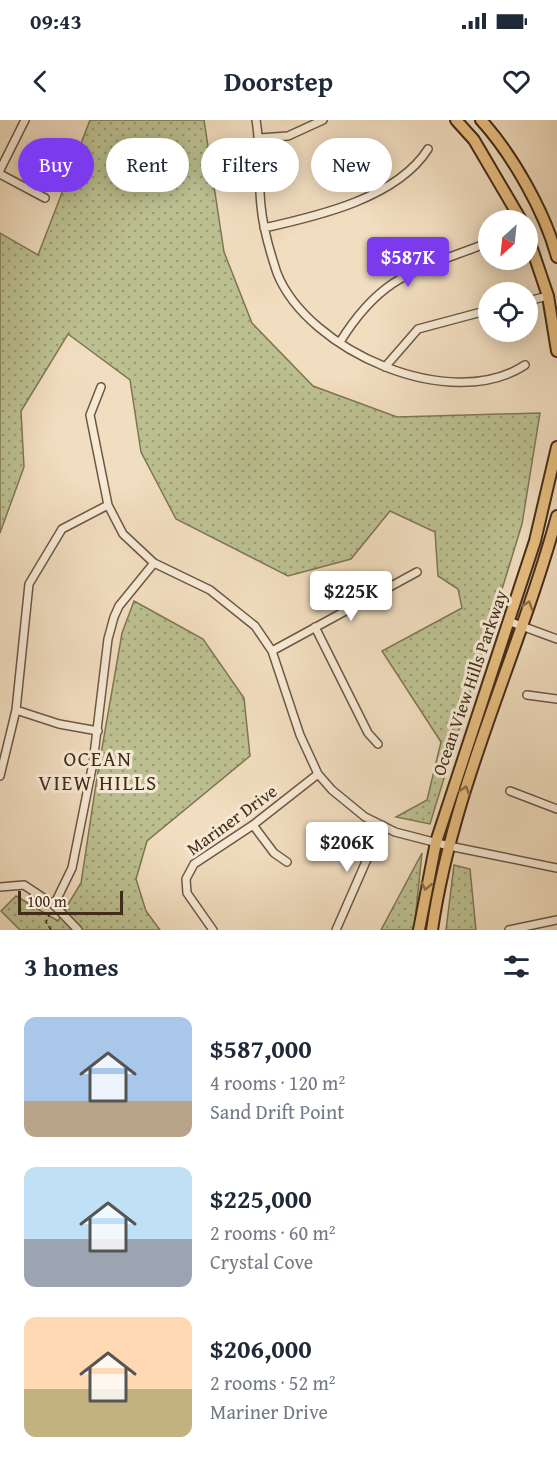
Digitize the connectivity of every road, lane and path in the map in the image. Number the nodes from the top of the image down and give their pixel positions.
1 (25, 120) edge
2 (256, 120) edge
3 (323, 120) edge
4 (456, 120) edge
5 (481, 120) edge
6 (260, 138) joint
7 (428, 149) dead end
8 (0, 170) edge
9 (0, 174) edge
10 (261, 192) edge
11 (45, 198) dead end
12 (515, 210) edge
13 (264, 228) junction
14 (478, 247) edge
15 (557, 257) edge
16 (538, 266) edge
17 (548, 296) junction
18 (538, 298) edge
19 (478, 313) edge
20 (340, 342) junction
21 (557, 351) edge
22 (525, 365) dead end
23 (385, 367) junction
24 (101, 387) dead end
25 (557, 447) edge
26 (108, 505) junction
27 (557, 516) edge
28 (154, 563) junction
29 (417, 572) dead end
30 (508, 621) junction
31 (520, 626) junction
32 (315, 627) junction
33 (557, 639) edge
34 (272, 651) junction
35 (527, 695) dead end
36 (557, 699) edge
37 (16, 710) junction
38 (98, 731) junction
39 (378, 744) dead end
40 (318, 774) junction
41 (0, 776) edge
42 (510, 791) dead end
43 (557, 809) edge
44 (253, 825) junction
45 (382, 825) junction
46 (441, 844) junction
47 (287, 862) dead end
48 (557, 868) edge
49 (0, 887) edge
50 (54, 904) junction
51 (557, 920) edge
52 (51, 930) edge
53 (78, 930) edge
54 (213, 930) edge
55 (336, 930) edge
56 (419, 930) edge
57 (432, 930) edge
58 (509, 930) edge

1 - 8 street
2 - 6 street
3 - 6 street
4 - 12 main road
5 - 15 main road
7 - 13 street
9 - 11 street
10 - 13 street
13 - 20 street
14 - 20 street
16 - 17 main road
17 - 18 street
17 - 21 main road
19 - 23 street
20 - 23 street
22 - 23 street
24 - 26 street
25 - 30 main road, Ocean View Hills Parkway
26 - 28 street
26 - 37 street
31 -> 27 main road, Ocean View Hills Parkway
28 - 34 street
28 - 38 street
29 - 32 street
30 - 31 street
30 - 46 main road, Ocean View Hills Parkway
31 - 33 street
46 -> 31 main road, Ocean View Hills Parkway
32 - 34 street
32 - 39 street
34 - 40 street
35 - 36 street
37 - 38 street
37 - 41 street
38 - 50 street
40 - 44 street, Mariner Drive
40 - 45 street
42 - 43 street
44 - 47 street
44 - 54 street, Mariner Drive
45 - 46 street
45 - 55 street
46 - 48 street
46 -> 56 main road, Ocean View Hills Parkway
46 - 57 main road, Ocean View Hills Parkway
49 - 50 street
50 - 52 path
50 - 53 street
51 - 58 street

